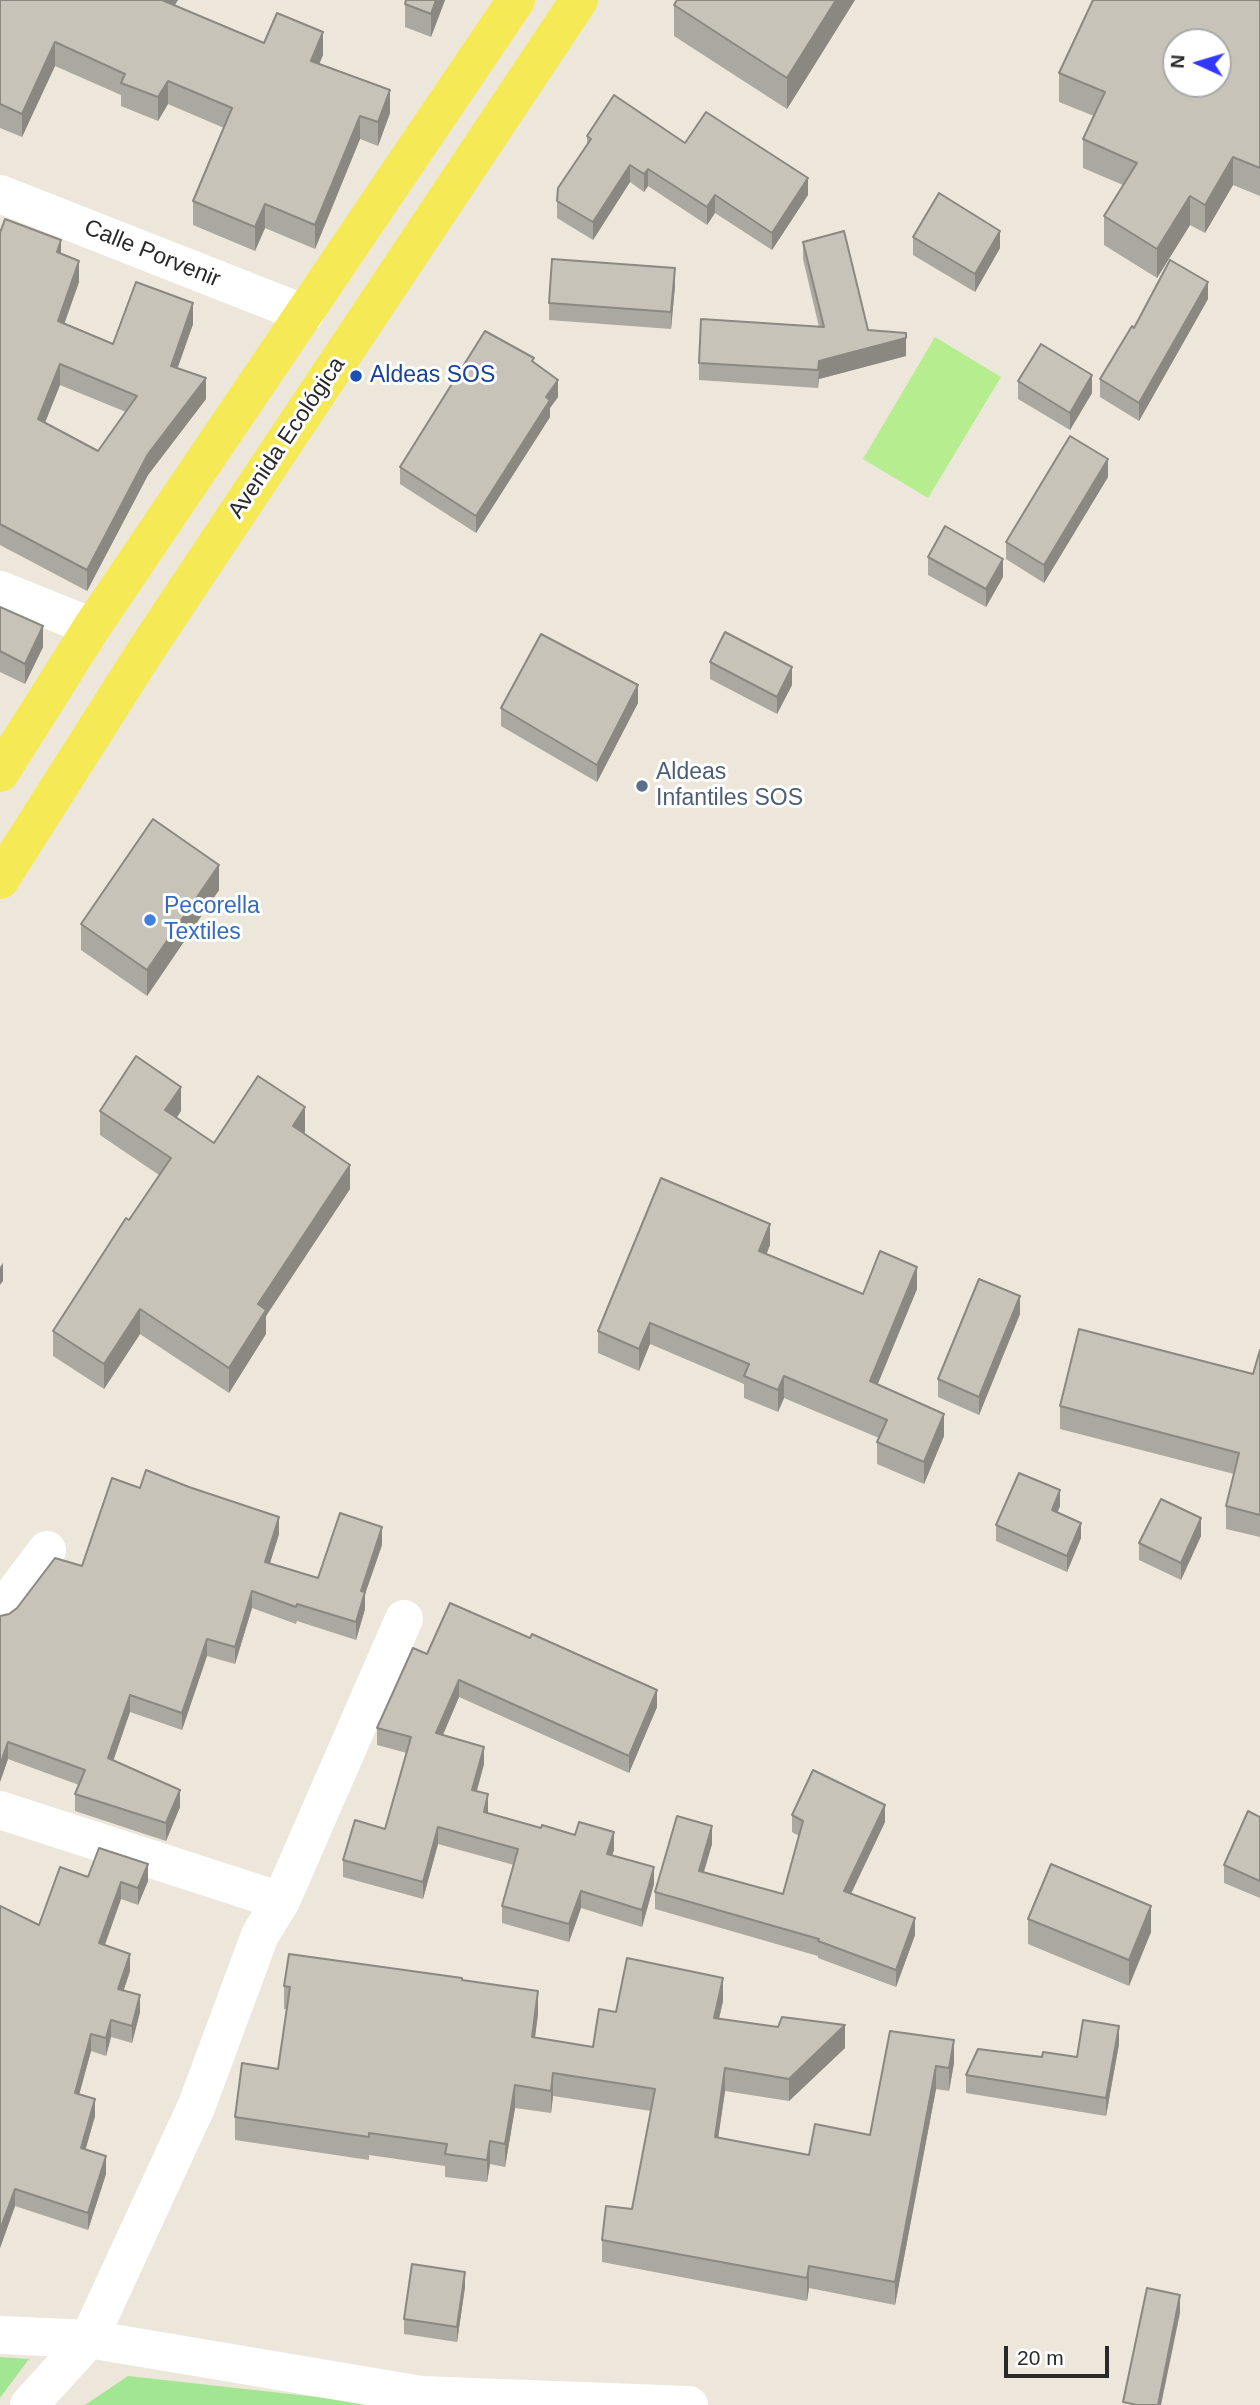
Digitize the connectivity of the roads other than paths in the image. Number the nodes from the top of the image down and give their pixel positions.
1 (516, 0) edge
2 (579, 0) edge
3 (0, 194) edge
4 (305, 314) junction
5 (0, 590) edge
6 (92, 627) junction
7 (0, 773) edge
8 (0, 880) edge
9 (47, 1550) dead end
10 (0, 1612) edge
11 (404, 1619) dead end
12 (0, 1810) edge
13 (281, 1901) junction
14 (0, 2335) edge
15 (89, 2339) junction
16 (29, 2405) edge
17 (689, 2405) edge

1 - 4 main road
2 - 8 main road, Avenida Ecológica
3 - 4 street, Calle Porvenir
4 - 6 main road
5 - 6 street
6 - 7 main road
9 - 10 street
11 - 13 street
12 - 13 street
13 - 15 street
14 - 15 street
15 - 16 street
15 - 17 street

